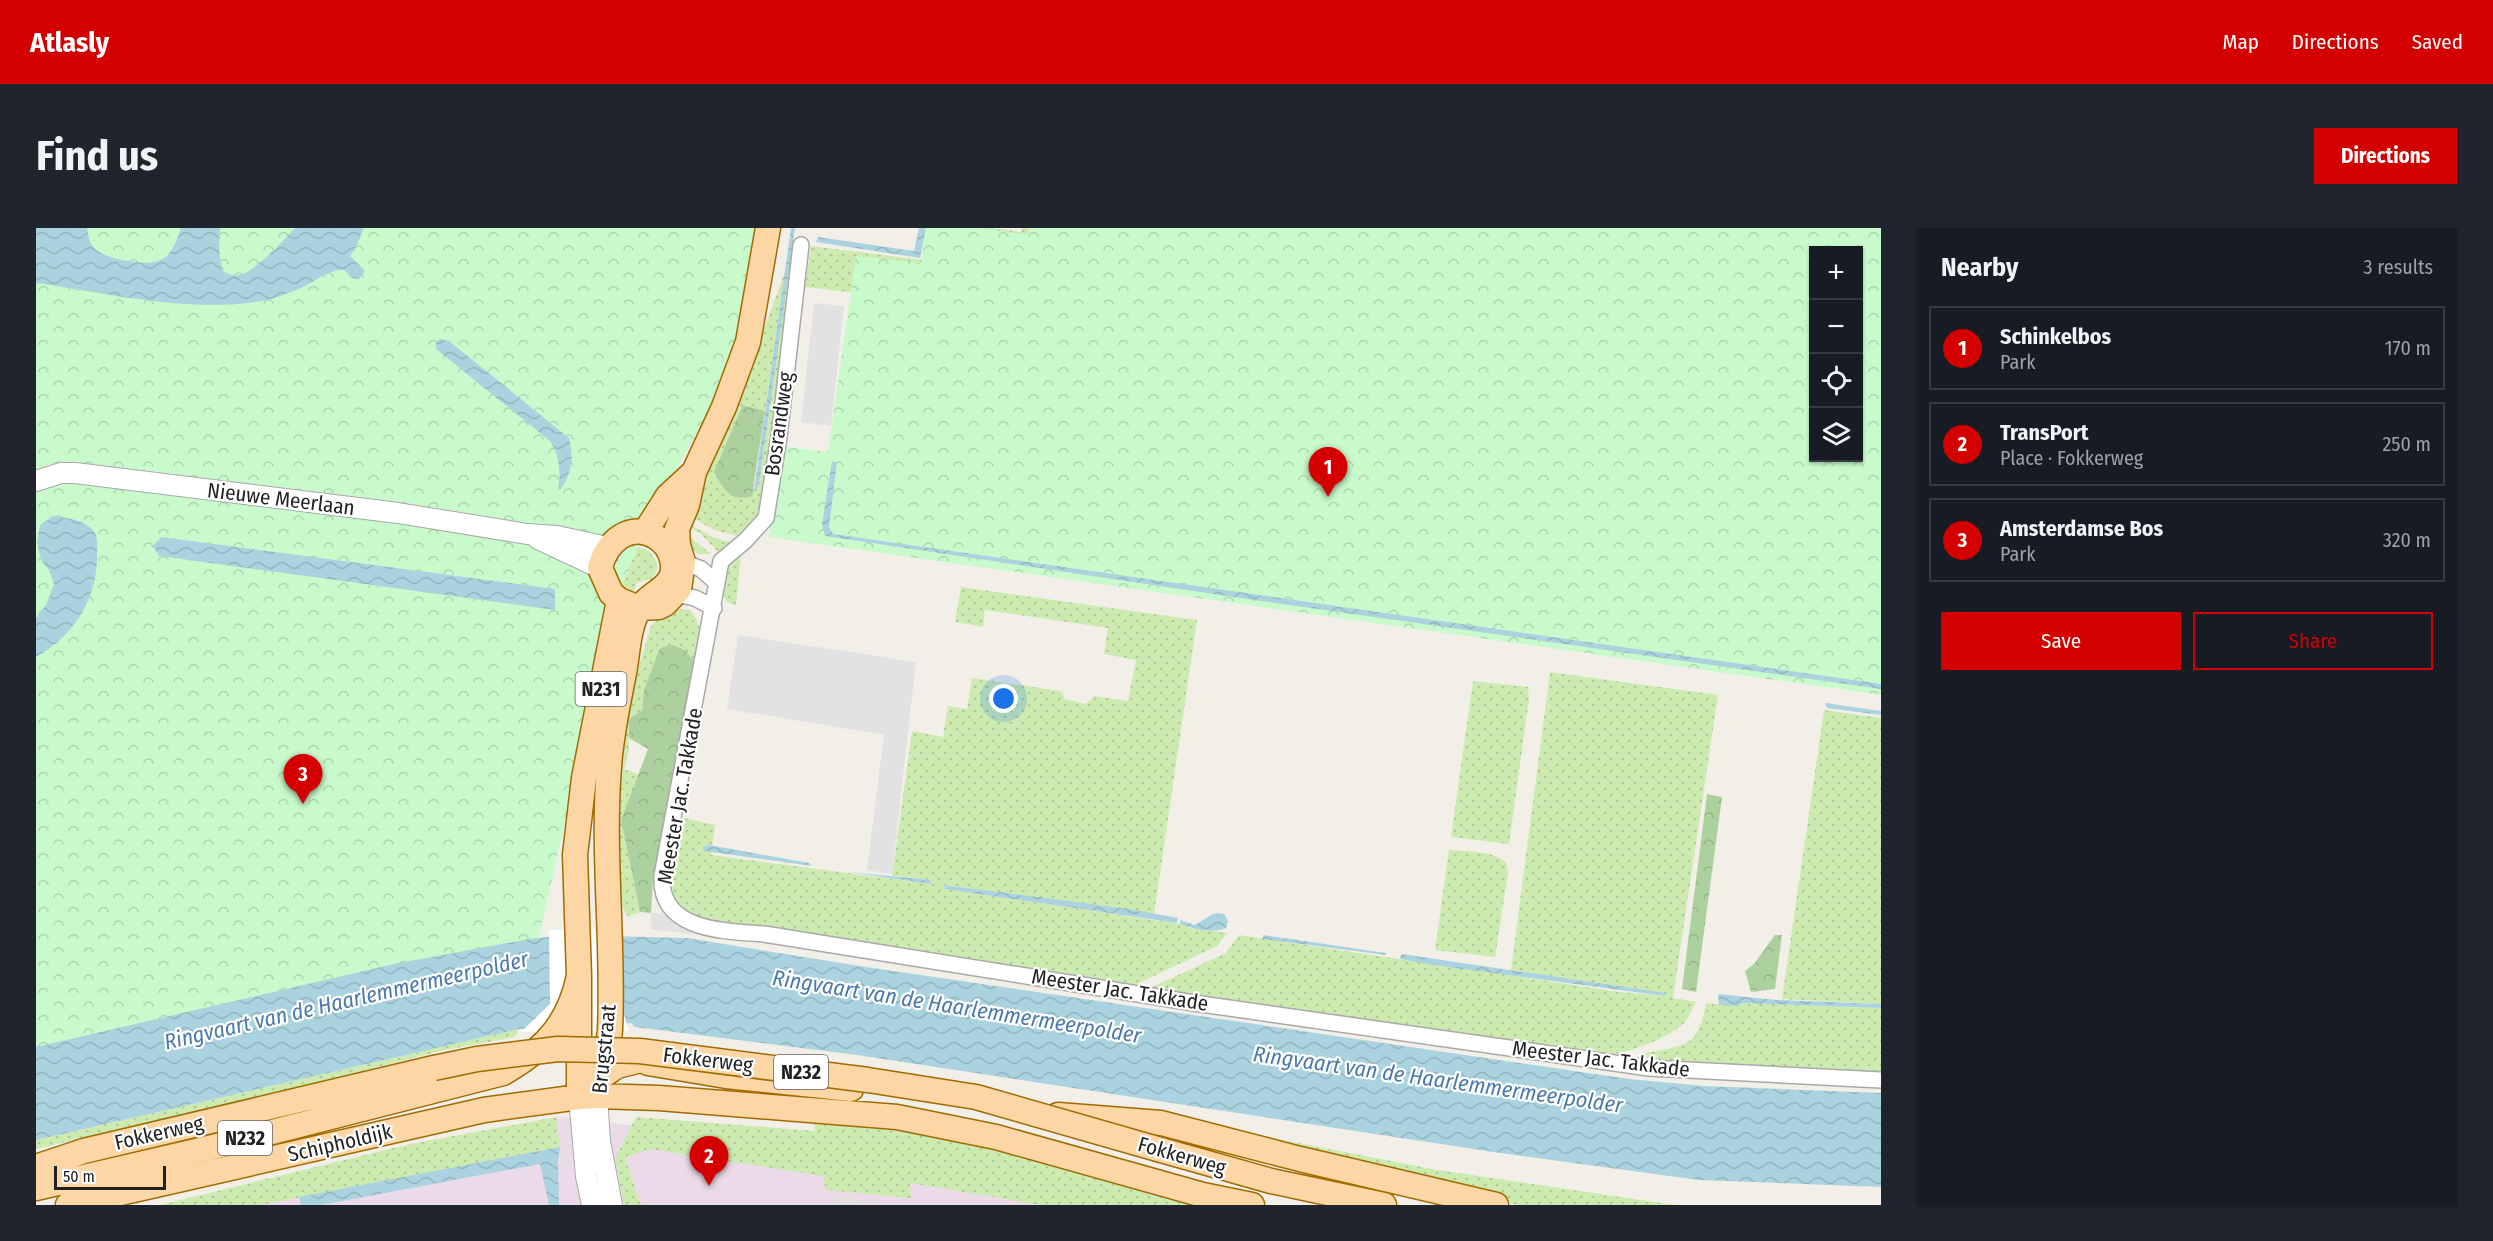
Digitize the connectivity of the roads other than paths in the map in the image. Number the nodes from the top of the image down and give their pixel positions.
1 (768, 228) edge
2 (801, 245) dead end
3 (694, 472) junction
4 (36, 482) edge
5 (645, 532) junction
6 (678, 556) junction
7 (604, 558) junction
8 (717, 583) junction
9 (675, 594) junction
10 (637, 605) junction
11 (714, 608) junction
12 (579, 976) junction
13 (609, 1036) junction
14 (637, 1061) junction
15 (1881, 1080) edge
16 (591, 1091) junction
17 (74, 1153) junction
18 (36, 1158) edge
19 (36, 1167) edge
20 (36, 1188) edge
21 (68, 1205) edge
22 (592, 1205) edge
23 (612, 1205) edge
24 (1252, 1205) edge
25 (1384, 1205) edge
26 (1496, 1205) edge

1 - 3 main road
2 - 8 street, Bosrandweg
3 - 5 main road
3 - 6 main road
4 - 7 street, Nieuwe Meerlaan
5 - 6 main road
5 - 7 main road
6 - 8 street
6 - 9 main road
6 - 10 main road
7 - 10 main road
8 - 11 street, Meester Jac. Takkade
9 - 10 main road
9 - 11 street
10 - 12 main road, Brugstraat / N231
10 - 13 main road, Brugstraat / N231
11 - 15 street, Meester Jac. Takkade
12 - 16 main road, Brugstraat / N231
12 - 20 main road, N232
13 - 14 main road, N232
13 - 16 main road, Brugstraat / N231
14 - 16 main road, N232
14 - 26 main road, N232
16 - 21 main road, Schipholdijk / N232
16 - 22 street, Brugstraat
16 - 23 street, Brugstraat
16 - 24 main road, Fokkerweg / N232
17 - 18 main road, N232
17 - 19 main road, N232
17 - 25 main road, Fokkerweg / N232, bridge

